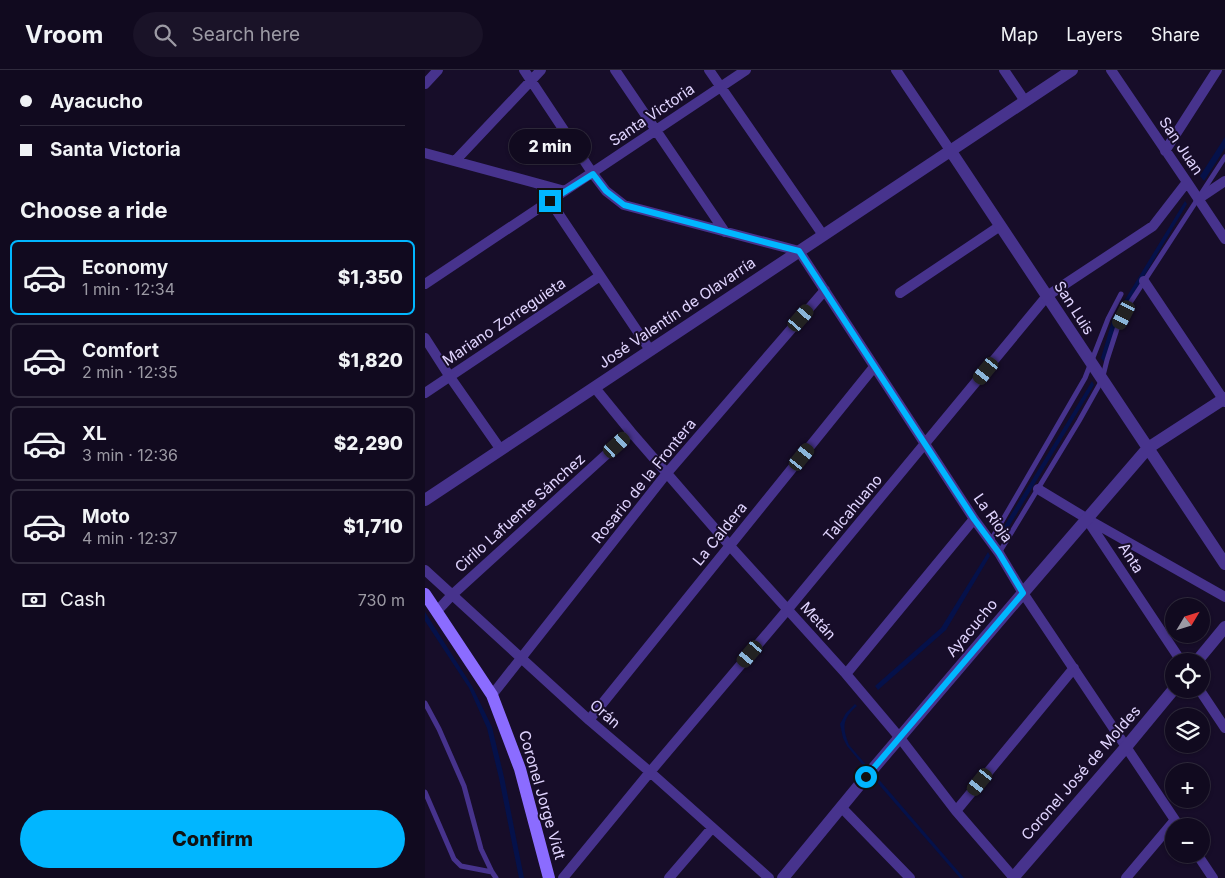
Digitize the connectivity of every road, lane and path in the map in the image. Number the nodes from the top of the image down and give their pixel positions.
1 (524, 70) edge
2 (541, 70) edge
3 (615, 70) edge
4 (709, 70) edge
5 (746, 70) edge
6 (896, 70) edge
7 (1004, 70) edge
8 (1072, 70) edge
9 (1111, 70) edge
10 (1205, 70) edge
11 (1217, 70) edge
12 (432, 72) edge
13 (1211, 79) junction
14 (531, 80) junction
15 (425, 84) edge
16 (720, 87) junction
17 (1025, 101) junction
18 (655, 132) junction
19 (950, 150) junction
20 (1165, 151) junction
21 (425, 153) edge
22 (1225, 157) edge
23 (455, 161) junction
24 (593, 174) junction
25 (1225, 181) edge
26 (1187, 182) junction
27 (565, 191) junction
28 (1198, 199) junction
29 (550, 201) junction
30 (1000, 226) junction
31 (725, 232) junction
32 (823, 235) junction
33 (1225, 239) edge
34 (799, 251) junction
35 (600, 276) junction
36 (1144, 281) junction
37 (425, 284) edge
38 (825, 290) junction
39 (900, 293) dead end
40 (1121, 294) dead end
41 (1047, 296) junction
42 (425, 338) edge
43 (650, 350) junction
44 (1091, 363) junction
45 (874, 367) junction
46 (450, 377) junction
47 (1102, 380) junction
48 (595, 388) junction
49 (425, 393) edge
50 (1224, 399) edge
51 (631, 432) junction
52 (925, 444) junction
53 (1148, 448) junction
54 (501, 450) junction
55 (667, 473) junction
56 (1038, 489) junction
57 (425, 500) edge
58 (1086, 518) junction
59 (974, 519) junction
60 (991, 540) junction
61 (730, 546) junction
62 (999, 553) junction
63 (1225, 564) edge
64 (425, 570) edge
65 (1023, 593) junction
66 (425, 594) edge
67 (452, 595) junction
68 (1225, 597) edge
69 (788, 610) junction
70 (437, 611) junction
71 (1225, 627) edge
72 (1176, 653) edge
73 (1204, 653) edge
74 (522, 659) junction
75 (1073, 668) junction
76 (846, 674) junction
77 (492, 695) junction
78 (1167, 698) edge
79 (1205, 698) edge
80 (425, 703) edge
81 (589, 720) junction
82 (1225, 728) edge
83 (900, 738) junction
84 (1126, 747) junction
85 (650, 772) junction
86 (425, 792) edge
87 (841, 807) junction
88 (956, 811) junction
89 (1174, 818) edge
90 (712, 828) junction
91 (1165, 836) edge
92 (1203, 863) edge
93 (491, 872) junction
94 (496, 878) edge
95 (549, 878) edge
96 (563, 878) edge
97 (669, 878) edge
98 (769, 878) edge
99 (783, 878) edge
100 (911, 878) edge
101 (1013, 878) edge
102 (1126, 878) edge
103 (1213, 878) edge

1 - 14 street
2 - 14 street
3 - 18 street
4 - 16 street
5 - 16 street, Santa Victoria
6 - 19 street, San Luis
7 - 17 street
8 - 17 street, José Valentín de Olavarría
9 - 20 street, San Juan
10 - 13 street
11 - 13 street
12 - 15 street
13 - 20 street
14 - 23 street
14 - 24 street
16 - 18 street, Santa Victoria
16 - 32 street
17 - 19 street, José Valentín de Olavarría
18 - 24 street, Santa Victoria
18 - 31 street
19 - 30 street, San Luis
19 - 32 street, José Valentín de Olavarría
20 - 26 street, San Juan
21 - 23 street
22 - 28 lane
23 - 27 street
24 - 27 street, Santa Victoria
24 - 31 street
25 - 28 street
26 - 28 street, San Juan
26 - 41 street, Talcahuano
27 - 29 street, Santa Victoria
28 - 33 street, San Juan
28 - 36 lane
29 - 35 street
29 - 37 street, Santa Victoria
30 - 39 street
30 - 41 street, San Luis
31 - 34 street
32 - 34 street, José Valentín de Olavarría
34 - 38 street, La Rioja
34 - 43 street, José Valentín de Olavarría
35 - 43 street
35 - 46 street, Mariano Zorreguieta
36 - 47 lane
36 - 50 street
38 - 45 street, La Rioja
38 - 55 street, Rosario de la Frontera
40 - 44 lane
41 - 44 street, San Luis
41 - 52 street, Talcahuano
42 - 46 street
43 - 48 street, José Valentín de Olavarría
44 - 47 street, San Luis
44 - 60 lane
45 - 52 street, La Rioja
45 - 61 street, La Caldera
46 - 49 street, Mariano Zorreguieta
46 - 54 street
47 - 53 street, San Luis
47 - 56 lane
48 - 51 street, Metán
48 - 54 street, José Valentín de Olavarría
50 - 53 street, Ayacucho
51 - 55 street, Metán
51 - 67 street, Cirilo Lafuente Sánchez
52 - 59 street, La Rioja
52 - 69 street, Talcahuano
53 - 58 street, Ayacucho
53 - 63 street, San Luis
54 - 57 street, José Valentín de Olavarría
55 - 61 street, Metán
55 - 74 street, Rosario de la Frontera
56 - 58 street, Anta
56 - 62 lane
58 - 65 street, Ayacucho
58 - 68 street
58 - 72 street, Anta
59 - 60 street, La Rioja
59 - 76 street
60 - 62 street, La Rioja
61 - 69 street, Metán
61 - 81 street, La Caldera
62 - 65 street, La Rioja
64 - 67 street, Orán
65 - 75 street, La Rioja
65 - 83 street, Ayacucho
66 - 70 main road, Coronel Jorge Vidt
67 - 70 street, Cirilo Lafuente Sánchez
67 - 74 street, Orán
69 - 76 street, Metán
69 - 85 street, Talcahuano
70 - 77 main road, Coronel Jorge Vidt
71 - 73 street
74 - 77 street, Rosario de la Frontera
74 - 81 street, Orán
75 - 84 street, La Rioja
75 - 88 street
76 - 83 street, Metán
77 - 95 main road, Coronel Jorge Vidt
78 - 84 street, Coronel José de Moldes
79 - 82 street
80 - 93 lane
81 - 85 street, Orán
83 - 87 street, Ayacucho
83 - 88 street, Metán
84 - 89 street, La Rioja
84 - 101 street, Coronel José de Moldes
85 - 90 street, Orán
85 - 96 street, Talcahuano
86 - 93 lane
87 - 99 street, Ayacucho
87 - 100 street
88 - 101 street, Metán
90 - 97 street
90 - 98 street, Orán
91 - 102 street
92 - 103 street
93 - 94 lane

